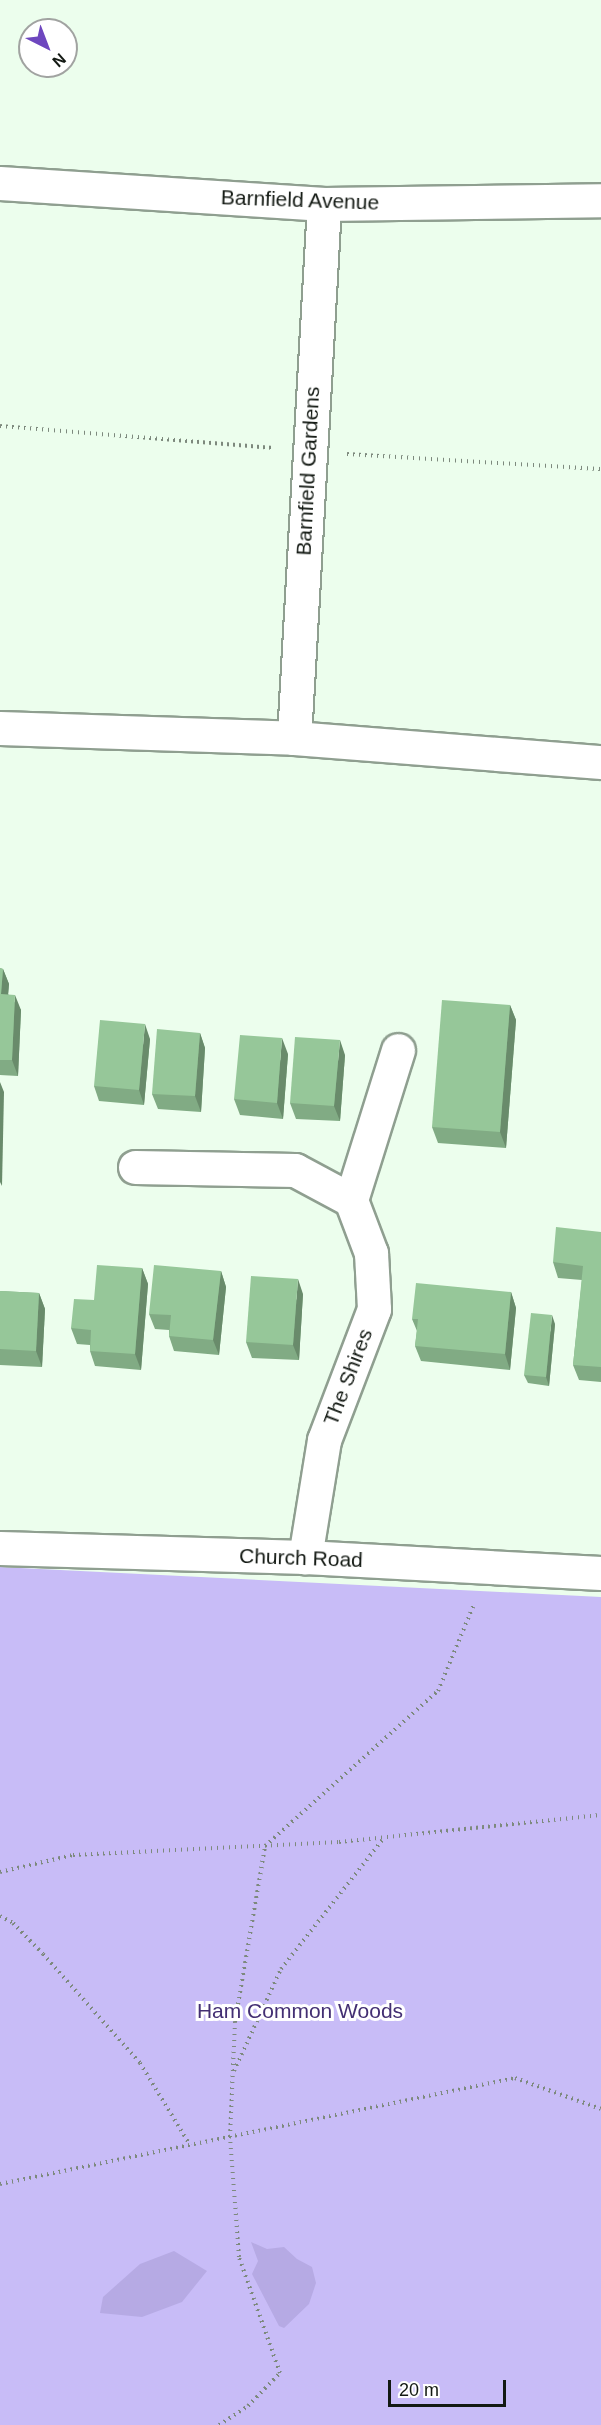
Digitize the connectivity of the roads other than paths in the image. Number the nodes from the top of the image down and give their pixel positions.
1 (0, 183) edge
2 (601, 200) edge
3 (324, 204) junction
4 (0, 728) edge
5 (294, 738) junction
6 (601, 762) edge
7 (398, 1050) dead end
8 (135, 1167) dead end
9 (351, 1200) junction
10 (0, 1548) edge
11 (305, 1557) junction
12 (601, 1573) edge

1 - 3 street, Barnfield Avenue
2 - 3 street, Barnfield Avenue
3 - 5 street, Barnfield Gardens
4 - 5 street
5 - 6 street
7 - 9 street
8 - 9 street
9 - 11 street, The Shires
10 - 11 street, Church Road
11 - 12 street, Church Road

